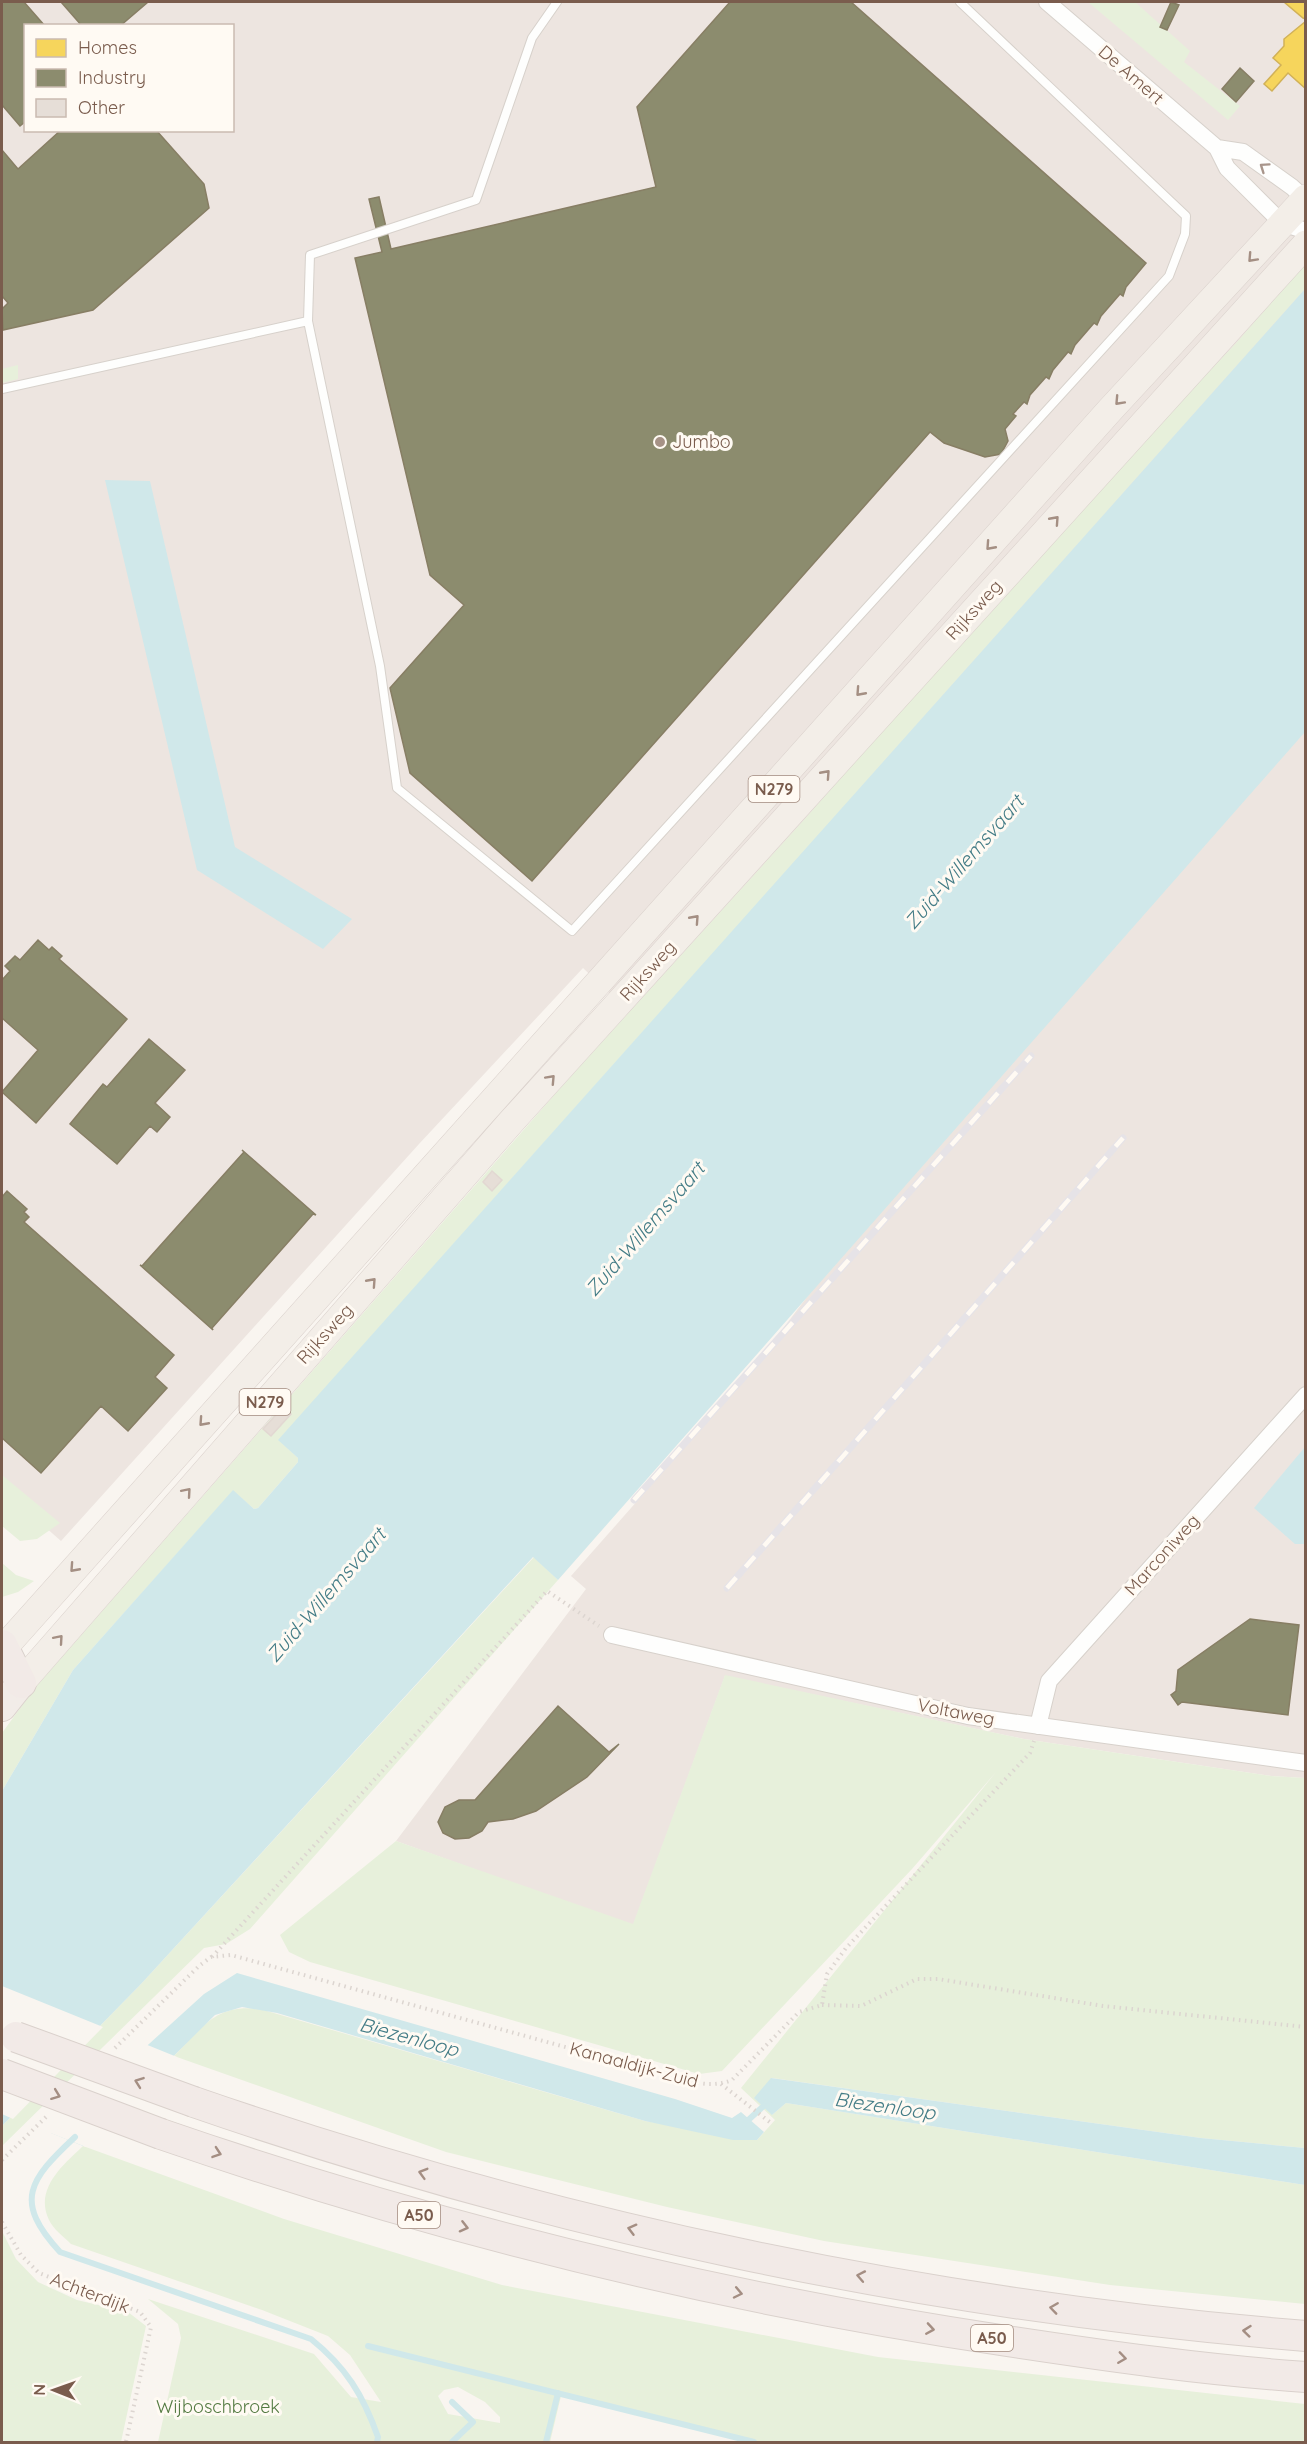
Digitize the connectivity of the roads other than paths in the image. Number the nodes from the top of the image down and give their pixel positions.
1 (557, 2) edge
2 (960, 2) edge
3 (1047, 2) edge
4 (1217, 148) junction
5 (1305, 199) edge
6 (1294, 227) edge
7 (1305, 244) edge
8 (308, 321) junction
9 (2, 389) edge
10 (1305, 1395) edge
11 (612, 1635) road end
12 (2, 1647) edge
13 (11, 1680) edge
14 (2, 1707) edge
15 (1038, 1726) junction
16 (1305, 1763) edge
17 (6, 2032) edge
18 (2, 2074) edge
19 (1305, 2336) edge
20 (1305, 2377) edge

1 - 8 lane
2 - 8 lane
3 - 4 street, De Amert
5 -> 4 street, De Amert
4 - 6 street, De Amert
5 - 6 main road, Rijksweg / N279
6 -> 12 main road, Rijksweg / N279
13 -> 7 main road, Rijksweg / N279
8 - 9 lane
10 - 15 street, Marconiweg
11 - 15 street, Voltaweg
12 - 13 highway
13 - 14 highway, Rijksweg / N279
15 - 16 street, Voltaweg
19 -> 17 highway, A50, bridge
18 -> 20 highway, A50, bridge

